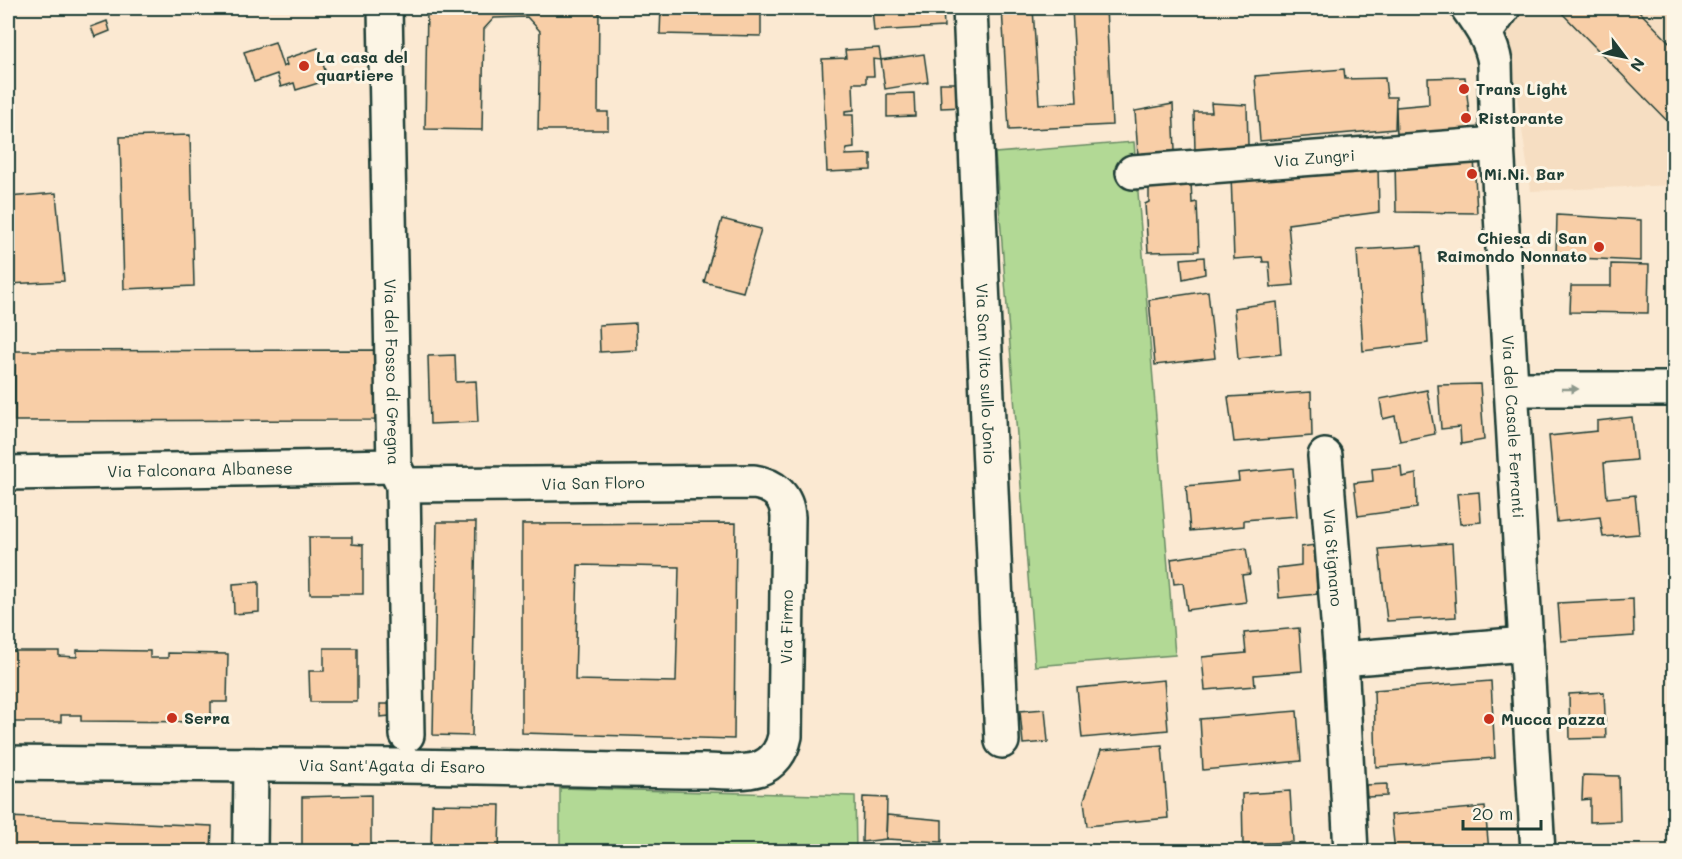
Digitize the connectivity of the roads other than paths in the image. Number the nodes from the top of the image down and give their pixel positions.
1 (385, 8) edge
2 (970, 8) edge
3 (1486, 16) edge
4 (1497, 144) junction
5 (1132, 172) dead end
6 (1512, 389) junction
7 (1674, 389) edge
8 (1325, 456) dead end
9 (8, 473) edge
10 (398, 476) junction
11 (780, 493) joint
12 (1526, 644) junction
13 (1341, 659) junction
14 (407, 735) dead end
15 (1002, 741) dead end
16 (774, 760) joint
17 (8, 763) edge
18 (251, 766) junction
19 (250, 852) edge
20 (1351, 852) edge
21 (1538, 852) edge

1 - 10 street, Via del Fosso di Gregna
2 - 15 street, Via San Vito sullo Jonio
3 - 4 street, Via del Casale Ferranti
4 - 5 street, Via Zungri
4 - 6 street, Via del Casale Ferranti
6 -> 7 street
6 - 12 street, Via del Casale Ferranti
8 - 13 street, Via Stignano
9 - 10 street, Via Falconara Albanese
10 - 11 street, Via San Floro
10 - 14 street, Via del Fosso di Gregna
11 - 16 street, Via Firmo
12 - 13 street
12 - 21 street, Via del Casale Ferranti
13 - 20 street, Via Stignano
16 - 18 street, Via Sant'Agata di Esaro
17 - 18 street, Via Sant'Agata di Esaro
18 - 19 street

